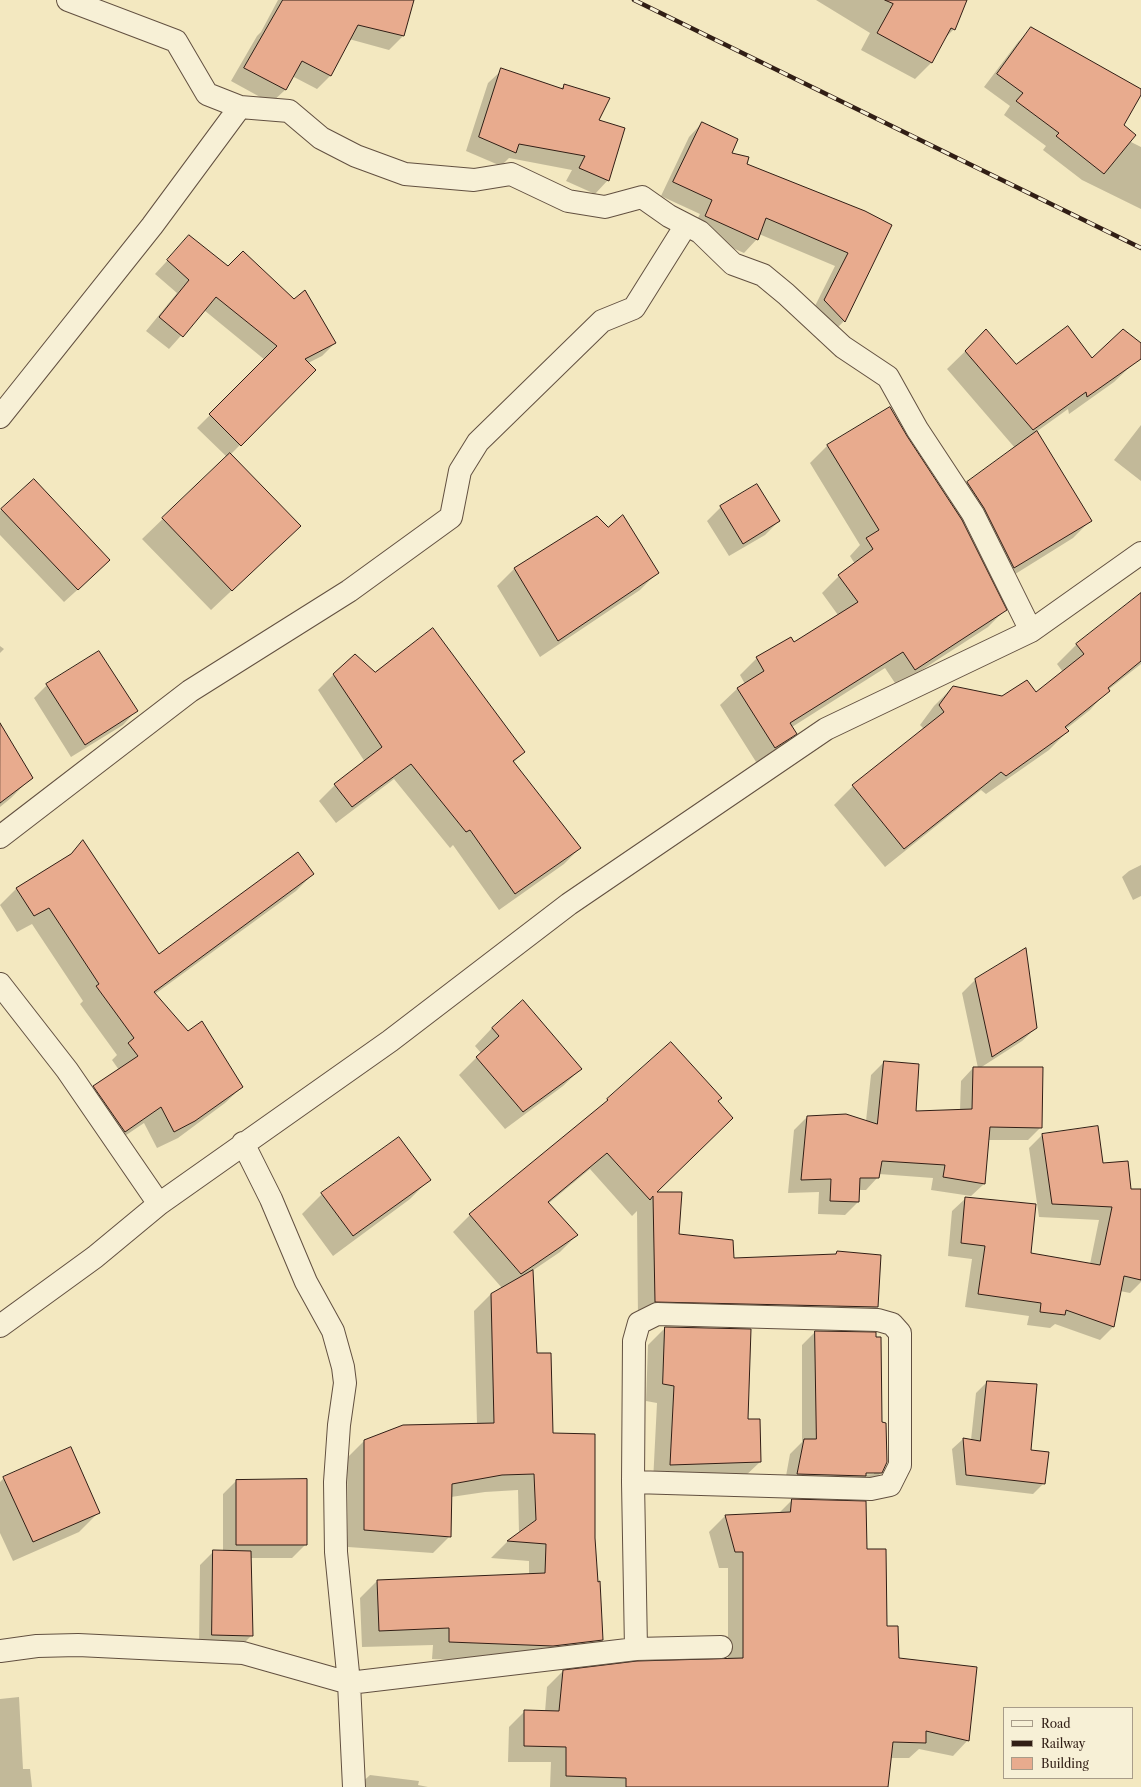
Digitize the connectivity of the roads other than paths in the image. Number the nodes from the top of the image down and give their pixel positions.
1 (68, 0) edge
2 (240, 107) junction
3 (686, 225) junction
4 (0, 417) edge
5 (1141, 553) edge
6 (1031, 631) junction
7 (0, 837) edge
8 (0, 984) edge
9 (243, 1143) junction
10 (159, 1204) junction
11 (0, 1326) edge
12 (633, 1482) junction
13 (721, 1647) dead end
14 (636, 1649) junction
15 (0, 1652) edge
16 (349, 1684) junction
17 (354, 1787) edge

1 - 2 street
2 - 3 street
2 - 4 street
3 - 6 street
3 - 7 street
5 - 6 street
6 - 9 street
8 - 10 street
9 - 10 street
9 - 16 street
10 - 11 street
12 - 12 street
12 - 14 street
13 - 14 street
14 - 16 street
15 - 16 street
16 - 17 street

